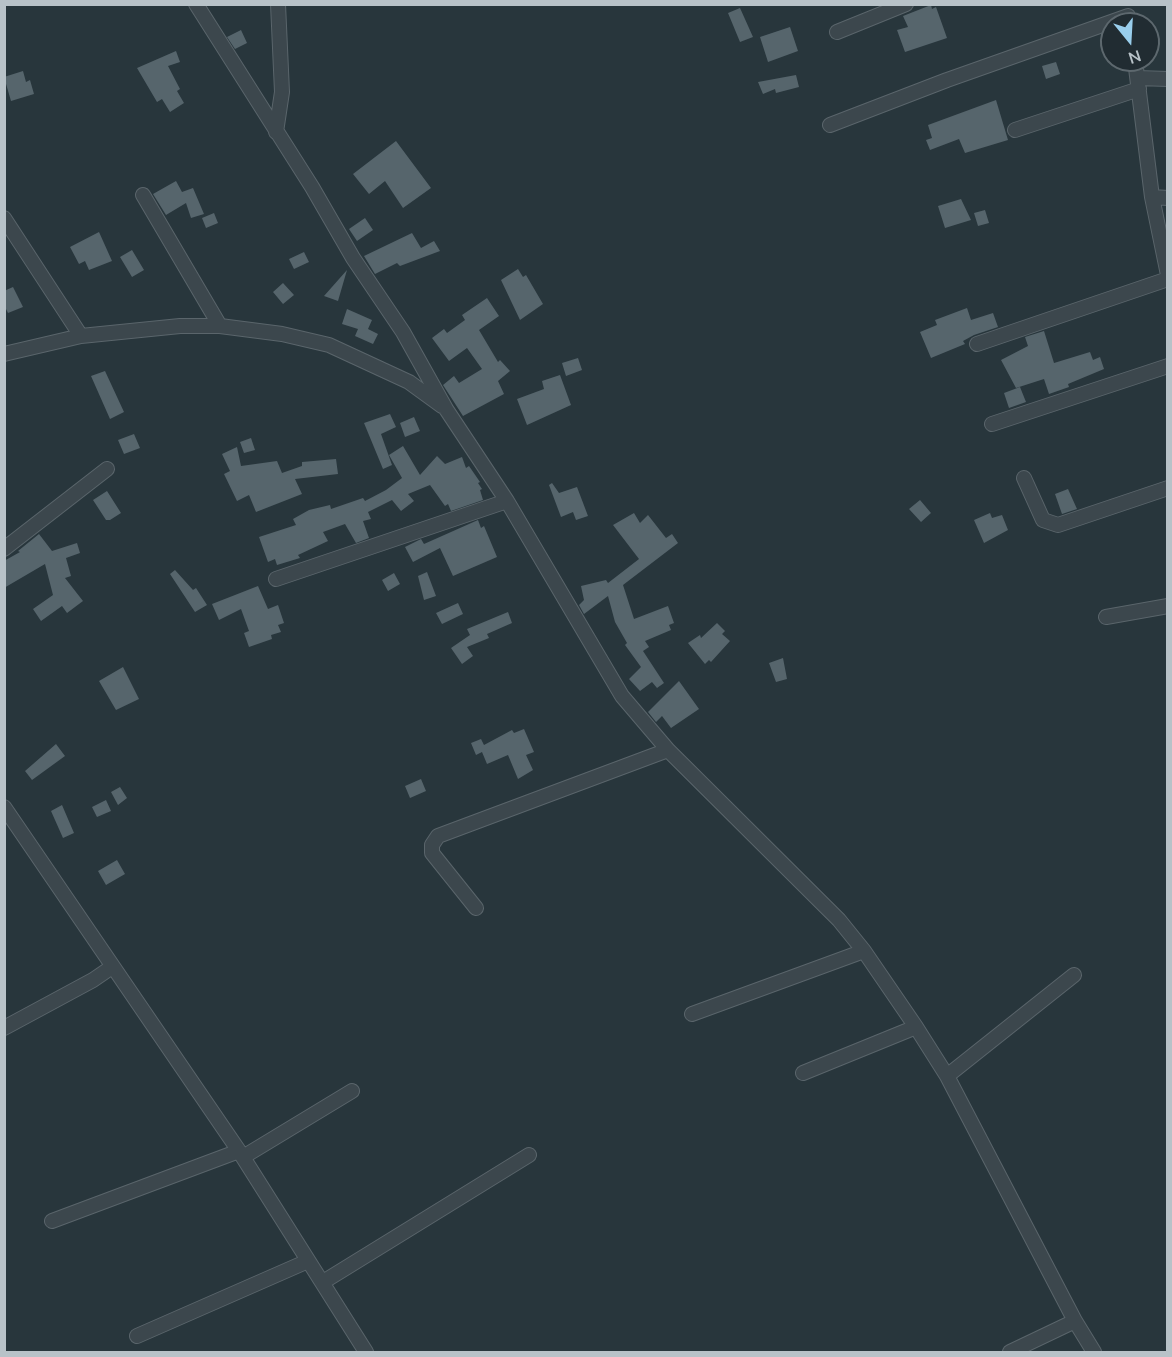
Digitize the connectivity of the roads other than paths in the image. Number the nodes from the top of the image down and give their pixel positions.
1 (196, 4) edge
2 (278, 4) edge
3 (906, 4) edge
4 (1100, 25) edge
5 (837, 32) dead end
6 (1137, 72) edge
7 (1167, 79) edge
8 (1138, 83) junction
9 (830, 126) dead end
10 (1015, 130) dead end
11 (276, 132) junction
12 (143, 195) dead end
13 (1152, 197) junction
14 (1167, 198) edge
15 (4, 218) edge
16 (1167, 277) edge
17 (220, 326) junction
18 (81, 336) junction
19 (977, 344) dead end
20 (4, 354) edge
21 (1167, 366) edge
22 (446, 409) junction
23 (992, 424) dead end
24 (107, 469) dead end
25 (1024, 478) dead end
26 (1167, 488) edge
27 (507, 501) junction
28 (4, 549) edge
29 (276, 579) dead end
30 (1167, 606) edge
31 (1106, 617) dead end
32 (668, 750) junction
33 (4, 807) edge
34 (476, 908) dead end
35 (864, 951) junction
36 (112, 967) junction
37 (1074, 975) dead end
38 (692, 1014) dead end
39 (916, 1027) junction
40 (4, 1028) edge
41 (803, 1072) dead end
42 (947, 1076) junction
43 (352, 1090) dead end
44 (241, 1154) junction
45 (528, 1155) dead end
46 (52, 1221) dead end
47 (308, 1261) junction
48 (323, 1282) junction
49 (1075, 1321) junction
50 (137, 1336) dead end
51 (366, 1353) edge
52 (1010, 1353) edge
53 (1094, 1353) edge

1 - 11 street
2 - 11 street
3 - 5 street
4 - 9 street
6 - 8 street
7 - 8 street
8 - 10 street
8 - 13 street
11 - 22 street
12 - 17 street
13 - 14 street
13 - 16 street
15 - 18 street
16 - 19 street
17 - 18 street
17 - 22 street
18 - 20 street
21 - 23 street
22 - 27 street
24 - 28 street
25 - 26 street
27 - 29 street
27 - 32 street
30 - 31 street
32 - 34 street
32 - 35 street
33 - 36 street
35 - 38 street
35 - 39 street
36 - 40 street
36 - 44 street
37 - 42 street
39 - 41 street
39 - 42 street
42 - 49 street
43 - 44 street
44 - 46 street
44 - 47 street
45 - 48 street
47 - 48 street
47 - 50 street
48 - 51 street
49 - 52 street
49 - 53 street

